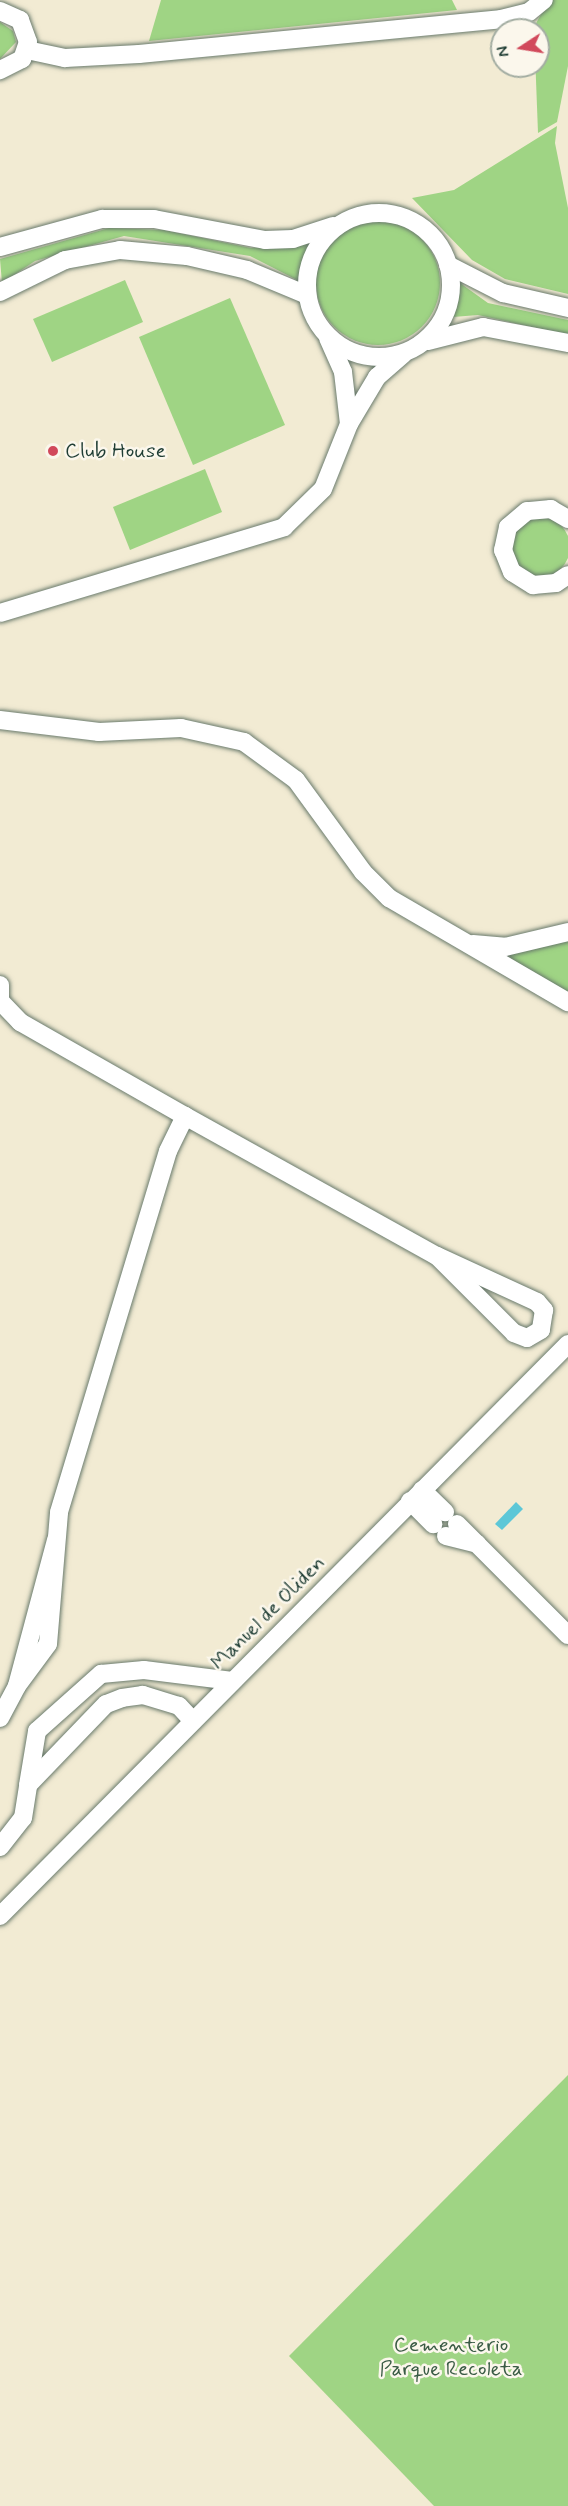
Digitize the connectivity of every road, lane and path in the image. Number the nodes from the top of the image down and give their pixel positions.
1 (544, 0) edge
2 (5, 8) edge
3 (27, 50) junction
4 (0, 70) edge
5 (344, 222) junction
6 (0, 247) edge
7 (448, 265) junction
8 (0, 292) edge
9 (307, 295) junction
10 (568, 308) edge
11 (326, 334) junction
12 (423, 342) junction
13 (568, 343) edge
14 (405, 353) junction
15 (349, 424) junction
16 (566, 516) edge
17 (568, 575) edge
18 (0, 613) edge
19 (0, 720) edge
20 (568, 932) edge
21 (465, 943) junction
22 (0, 997) edge
23 (568, 1002) edge
24 (185, 1116) junction
25 (437, 1256) junction
26 (568, 1344) edge
27 (416, 1496) junction
28 (568, 1635) edge
29 (232, 1682) junction
30 (0, 1718) edge
31 (193, 1720) junction
32 (28, 1785) junction
33 (0, 1847) edge
34 (0, 1916) edge

1 - 3 street
2 - 3 street
3 - 4 street
5 - 6 street
5 - 7 street
5 - 9 street
7 - 10 street
7 - 12 street
8 - 9 street
9 - 11 street
11 - 14 street
11 - 15 street
12 - 13 street
12 - 14 street
14 - 15 street
15 - 18 street
16 - 17 street
19 - 21 street
20 - 21 street
21 - 23 street
22 - 24 street
24 - 25 street
24 - 30 street
25 - 25 street
26 - 27 street, Manuel de Oliden
27 - 28 street
27 - 29 street, Manuel de Oliden
29 - 31 street, Manuel de Oliden
29 - 32 street
31 - 32 street
31 - 34 street, Manuel de Oliden
32 - 33 street

